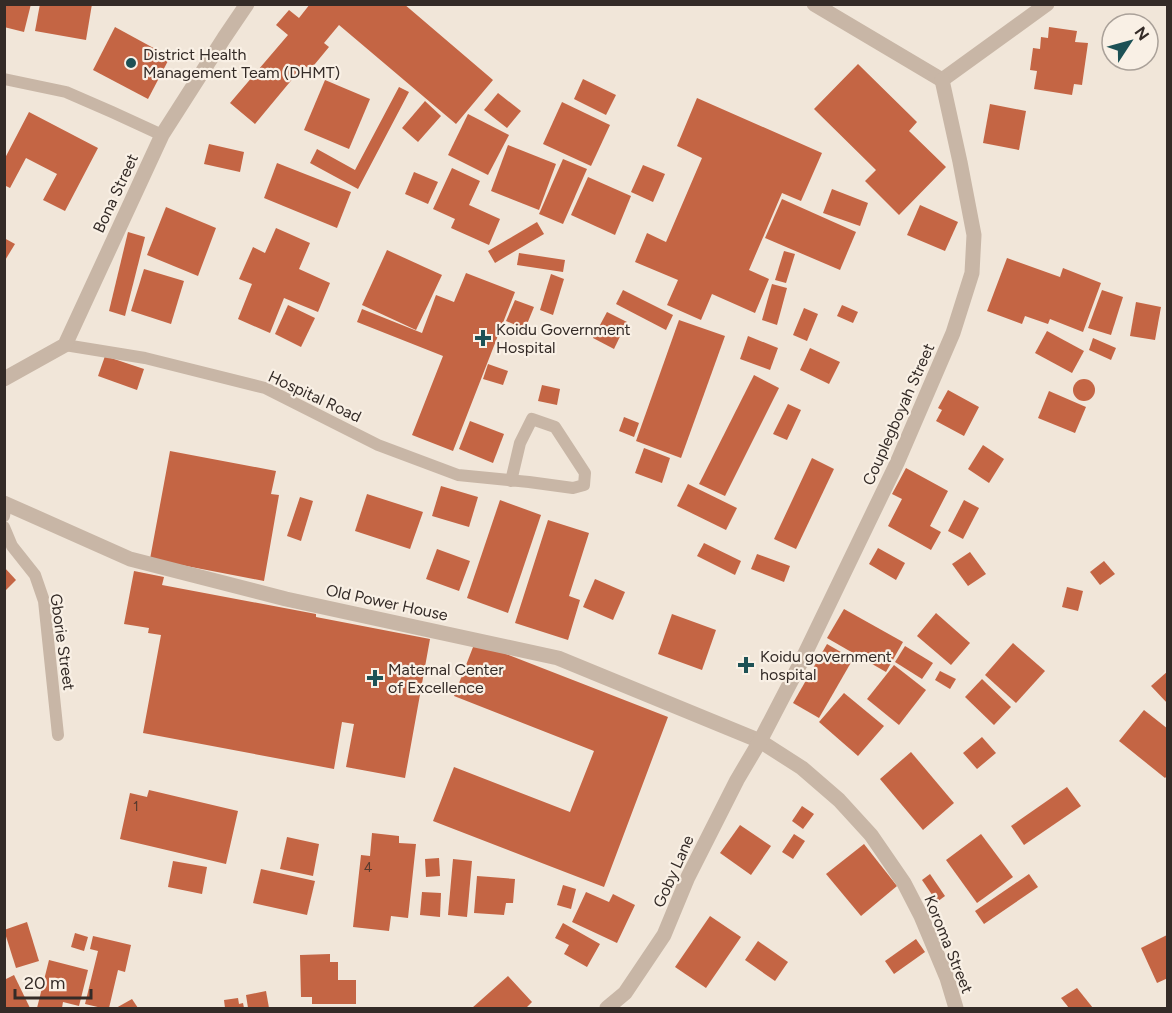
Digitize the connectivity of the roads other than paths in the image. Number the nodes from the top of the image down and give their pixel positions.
1 (247, 4) edge
2 (814, 4) edge
3 (1047, 4) edge
4 (4, 79) edge
5 (942, 80) junction
6 (162, 135) junction
7 (65, 345) junction
8 (4, 379) edge
9 (511, 481) junction
10 (5, 508) edge
11 (4, 527) edge
12 (58, 735) dead end
13 (760, 741) junction
14 (607, 1008) edge
15 (956, 1008) edge

1 - 6 street, Bona Street
2 - 5 street
3 - 5 street
4 - 6 lane
5 - 13 street, Couplegboyah Street
6 - 7 street, Bona Street
7 - 8 street
7 - 9 lane, Hospital Road
9 - 9 lane, Hospital Road
10 - 13 street, Old Power House
11 - 12 lane, Gborie Street
13 - 14 street, Goby Lane
13 - 15 street, Koroma Street

